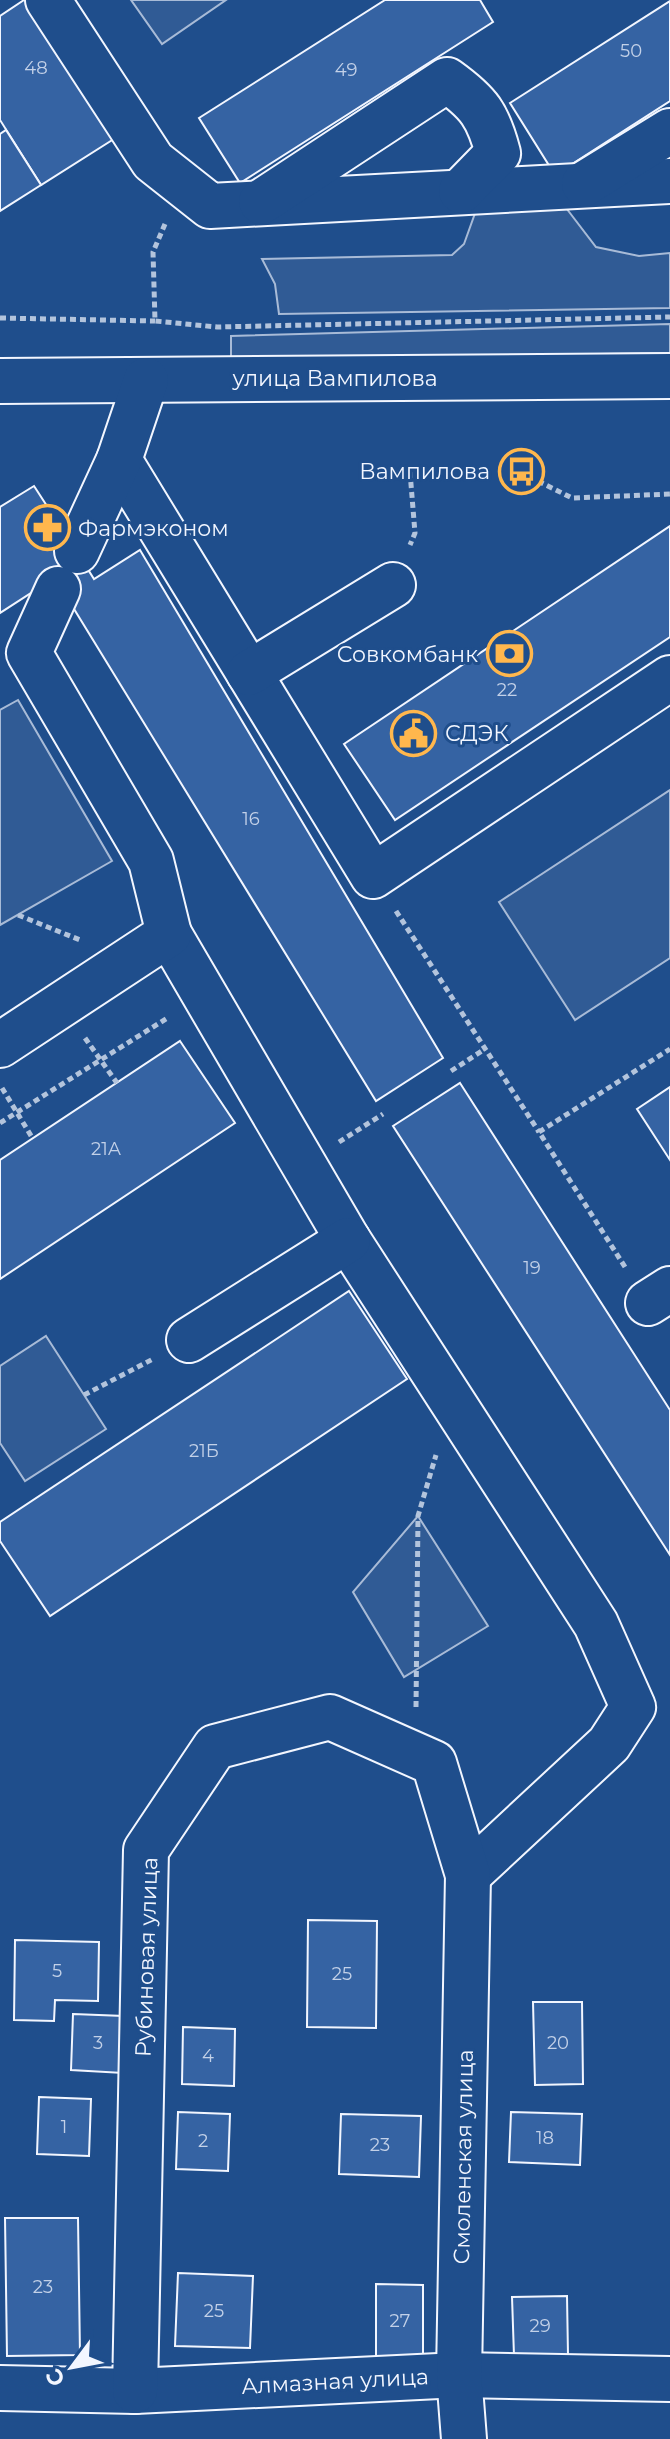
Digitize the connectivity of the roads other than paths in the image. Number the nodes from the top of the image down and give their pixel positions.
1 (48, 0) edge
2 (670, 131) edge
3 (670, 181) edge
4 (581, 186) junction
5 (461, 191) junction
6 (259, 204) junction
7 (670, 376) edge
8 (146, 380) junction
9 (0, 381) edge
10 (119, 460) junction
11 (393, 585) road end
12 (15, 662) edge
13 (249, 673) junction
14 (670, 678) edge
15 (169, 934) junction
16 (0, 1045) edge
17 (348, 1240) junction
18 (189, 1340) road end
19 (468, 1875) junction
20 (459, 2375) junction
21 (670, 2379) edge
22 (0, 2388) edge
23 (135, 2391) junction
24 (464, 2439) edge

1 - 6 street
2 - 4 street
3 - 4 street
4 - 5 street
5 - 6 street
5 - 6 street
7 - 8 street, улица Вампилова
8 - 9 street, улица Вампилова
8 - 10 street
10 - 12 street
10 - 13 street
11 - 13 street
12 - 15 street
13 - 14 street
15 - 16 street
15 - 17 street
17 - 18 street
17 - 19 street
19 - 20 street, Смоленская улица
19 - 23 street, Рубиновая улица
20 - 21 street, Алмазная улица
20 - 23 street, Алмазная улица
20 - 24 street, Смоленская улица
22 - 23 street, Алмазная улица

